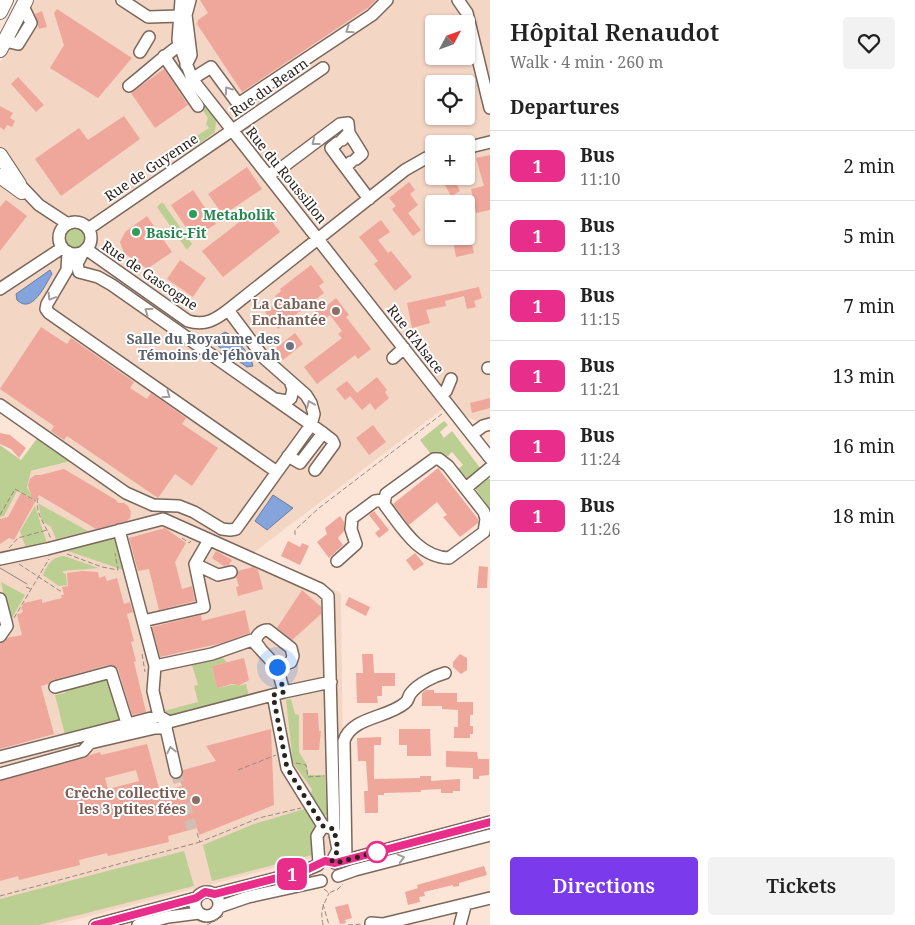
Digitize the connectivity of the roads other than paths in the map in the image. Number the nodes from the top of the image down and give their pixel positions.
1 (6, 0) edge
2 (122, 0) edge
3 (181, 0) edge
4 (190, 0) edge
5 (387, 0) edge
6 (458, 0) edge
7 (22, 2) edge
8 (180, 16) junction
9 (191, 22) dead end
10 (2, 31) edge
11 (187, 35) junction
12 (149, 37) dead end
13 (180, 45) junction
14 (140, 52) dead end
15 (164, 56) junction
16 (186, 65) junction
17 (322, 68) dead end
18 (192, 79) junction
19 (129, 86) dead end
20 (266, 87) junction
21 (198, 106) dead end
22 (490, 108) edge
23 (257, 114) junction
24 (232, 131) junction
25 (344, 135) junction
26 (490, 142) edge
27 (475, 146) edge
28 (0, 155) edge
29 (425, 160) edge
30 (0, 162) edge
31 (351, 163) junction
32 (0, 167) edge
33 (268, 175) junction
34 (0, 176) edge
35 (21, 188) junction
36 (369, 199) junction
37 (65, 227) junction
38 (88, 229) junction
39 (319, 239) junction
40 (65, 250) junction
41 (85, 251) junction
42 (0, 289) edge
43 (228, 310) junction
44 (404, 348) junction
45 (392, 358) dead end
46 (290, 380) junction
47 (451, 380) dead end
48 (441, 395) junction
49 (275, 398) junction
50 (0, 405) edge
51 (490, 424) edge
52 (311, 425) junction
53 (322, 433) junction
54 (472, 434) junction
55 (288, 456) junction
56 (490, 458) edge
57 (490, 468) edge
58 (315, 470) dead end
59 (276, 472) junction
60 (466, 488) junction
61 (383, 500) junction
62 (120, 530) junction
63 (209, 540) junction
64 (6, 558) edge
65 (337, 561) dead end
66 (195, 564) junction
67 (231, 572) dead end
68 (0, 598) edge
69 (143, 621) junction
70 (0, 636) edge
71 (260, 648) junction
72 (155, 666) junction
73 (277, 667) junction
74 (445, 673) dead end
75 (331, 682) junction
76 (55, 687) dead end
77 (279, 693) junction
78 (165, 722) junction
79 (128, 723) junction
80 (0, 757) edge
81 (176, 772) tunnel mouth
82 (0, 774) edge
83 (490, 822) edge
84 (329, 828) junction
85 (490, 835) edge
86 (337, 862) junction
87 (319, 864) junction
88 (338, 876) junction
89 (321, 882) junction
90 (215, 894) junction
91 (196, 898) junction
92 (490, 898) edge
93 (219, 906) junction
94 (465, 906) junction
95 (204, 918) edge
96 (372, 923) road end
97 (95, 925) edge
98 (138, 925) edge
99 (460, 925) edge

1 - 10 main road
2 - 8 street
3 - 8 street, Rue du Roussillon
4 - 11 street
5 -> 20 street
6 - 22 street
7 - 10 main road
7 - 10 street
8 - 13 street, Rue du Roussillon
9 - 11 street
11 - 16 street
12 - 14 street
13 - 15 street
13 - 16 street, Rue du Roussillon
15 - 19 street
15 - 21 street
16 - 18 street, Rue du Roussillon
17 - 23 street, Rue du Bearn
20 -> 18 street
18 - 24 street, Rue du Roussillon
20 - 23 street
23 - 24 street, Rue du Bearn
24 - 33 street, Rue du Roussillon
24 - 38 street, Rue de Guyenne
25 - 31 street
25 - 31 street
25 -> 33 street
26 - 27 street
28 - 35 main road
29 - 36 street, Rue de Gascogne
30 - 35 street
31 - 36 street
32 - 35 street
33 - 39 street, Rue du Roussillon
34 - 35 main road
35 - 37 street
36 - 39 street, Rue de Gascogne
37 - 38 street
37 - 40 street
38 - 41 street
39 - 43 street, Rue de Gascogne
39 - 44 street, Rue d'Alsace
40 - 41 street
40 - 42 street
40 -> 59 street
41 - 43 street, Rue de Gascogne
49 -> 41 street
43 - 46 street
44 - 45 street
44 - 48 street, Rue d'Alsace
46 - 49 street
52 -> 46 street
47 - 48 street
48 - 54 street, Rue d'Alsace
49 - 52 street
50 - 59 street
51 - 54 street
52 - 53 street
52 - 55 street
53 - 55 street
53 - 58 street
54 - 56 street, Rue d'Alsace
55 - 59 street
57 - 60 street
60 - 61 street
60 - 61 street
61 - 65 street
62 - 63 street
62 - 64 street
62 - 69 street
63 - 66 street
63 - 75 street
66 - 67 street
66 - 69 street
68 - 70 street
69 - 72 street
71 - 72 street
71 - 73 street
71 - 73 street
72 - 78 street
73 - 77 street
74 - 86 street
75 - 77 street
75 - 84 street
76 - 79 street
77 - 78 street
77 - 84 street
78 - 79 street
81 -> 78 street
78 - 82 street
79 - 80 street
83 - 86 street
84 - 86 street
84 - 87 street
88 -> 85 street
86 - 87 street
86 - 88 street
87 - 89 street
87 - 90 street
88 - 89 street
89 - 93 street
90 - 91 street
90 - 93 street
91 - 95 street
91 - 97 street
92 - 94 street
93 - 95 street
94 - 96 street
94 - 99 street
95 - 98 street

